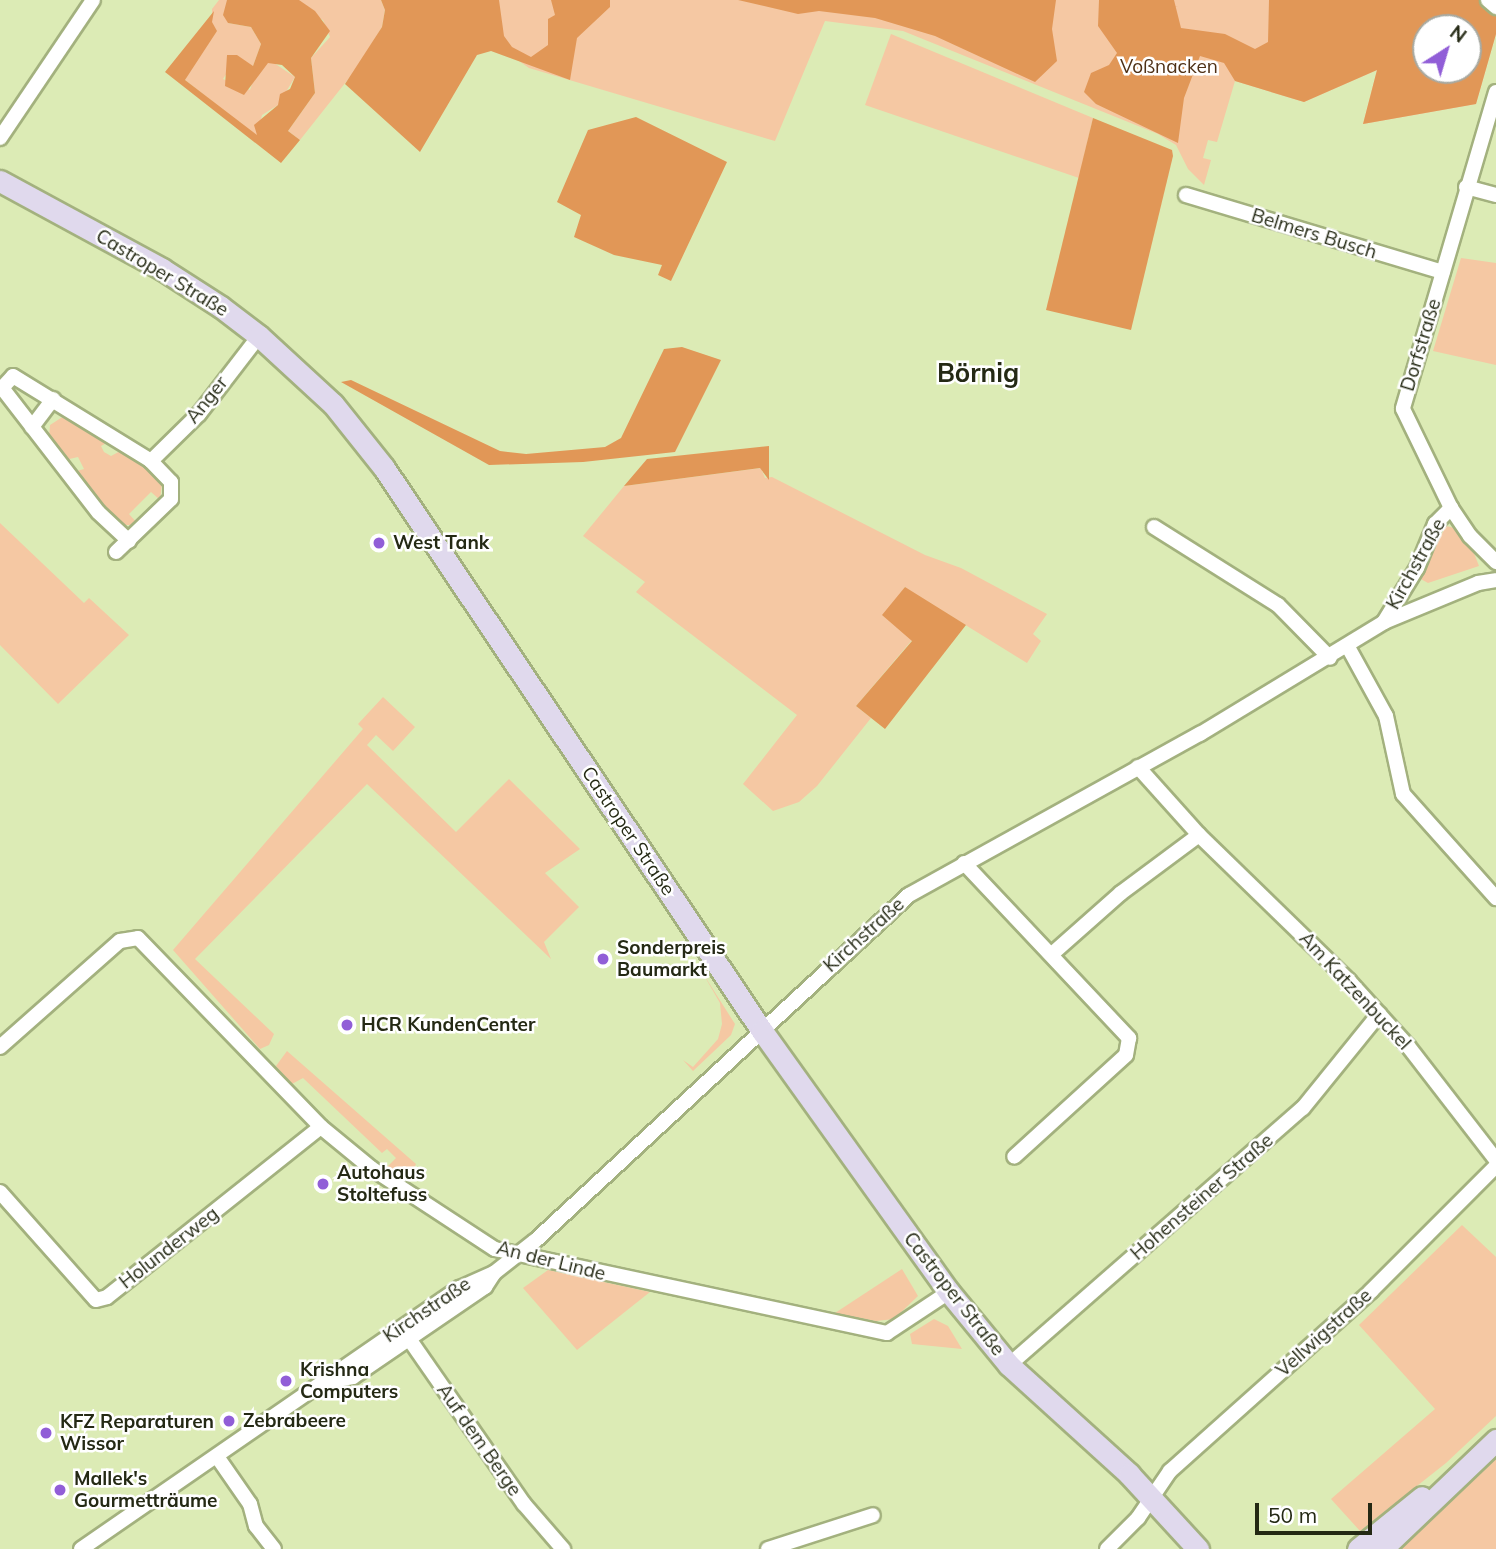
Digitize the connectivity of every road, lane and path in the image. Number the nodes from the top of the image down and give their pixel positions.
1 (93, 0) edge
2 (1488, 0) edge
3 (1496, 7) edge
4 (1496, 92) edge
5 (0, 138) edge
6 (0, 181) edge
7 (1466, 187) junction
8 (1186, 195) dead end
9 (1496, 195) edge
10 (1443, 272) junction
11 (259, 335) junction
12 (53, 399) junction
13 (32, 427) junction
14 (151, 461) junction
15 (1451, 508) junction
16 (1154, 527) dead end
17 (129, 541) junction
18 (116, 552) dead end
19 (1496, 562) edge
20 (1496, 580) edge
21 (1384, 622) junction
22 (1348, 647) junction
23 (1330, 658) junction
24 (1138, 767) junction
25 (1199, 835) junction
26 (964, 863) junction
27 (1496, 898) edge
28 (1052, 954) junction
29 (1379, 1014) junction
30 (762, 1031) junction
31 (0, 1047) edge
32 (321, 1127) junction
33 (1014, 1157) dead end
34 (1496, 1160) edge
35 (1496, 1166) edge
36 (0, 1192) edge
37 (516, 1256) junction
38 (949, 1292) junction
39 (405, 1333) junction
40 (1009, 1365) junction
41 (1496, 1440) edge
42 (218, 1458) junction
43 (1472, 1462) junction
44 (1151, 1497) junction
45 (873, 1515) dead end
46 (92, 1545) edge
47 (81, 1549) edge
48 (274, 1549) edge
49 (563, 1549) edge
50 (768, 1549) edge
51 (1107, 1549) edge
52 (1198, 1549) edge
53 (1358, 1549) edge
54 (1382, 1549) edge

1 - 5 street
2 - 3 street
4 - 7 street, Dorfstraße
6 - 11 main road, Castroper Straße
7 - 9 street
7 - 10 street, Dorfstraße
8 - 10 street, Belmers Busch
10 - 15 street, Dorfstraße
11 - 14 street, Anger
11 - 30 main road, Castroper Straße
12 - 13 street
12 - 13 street
12 - 14 street
13 - 17 street
14 - 17 street
15 - 19 street, Dorfstraße
15 - 21 street, Kirchstraße
16 - 23 street
17 - 18 street
20 - 21 street, Kirchstraße
21 - 22 street, Kirchstraße
22 - 23 street, Kirchstraße
22 - 27 street
23 - 24 street, Kirchstraße
24 - 25 street, Am Katzenbuckel
24 - 26 street, Kirchstraße
25 - 28 street
25 - 29 street, Am Katzenbuckel
26 - 28 street
26 - 30 street, Kirchstraße
28 - 33 street
29 - 34 street, Am Katzenbuckel
29 - 40 street, Hohensteiner Straße
30 - 37 street, Kirchstraße
30 - 38 main road, Castroper Straße
31 - 32 street, An der Linde
32 - 36 street, Holunderweg
32 - 37 street, An der Linde
35 - 44 street, Vellwigstraße
37 - 38 street, An der Linde
37 - 39 street, Kirchstraße
38 - 40 main road, Castroper Straße
39 - 42 street, Kirchstraße
39 - 49 street, Auf dem Berge
40 - 44 main road, Castroper Straße
41 - 43 main road
42 - 46 street, Kirchstraße
42 - 48 street
43 - 53 main road
43 - 54 main road
44 - 51 street, Vellwigstraße
44 - 52 main road, Castroper Straße
45 - 50 street
46 - 47 street, Kirchstraße

